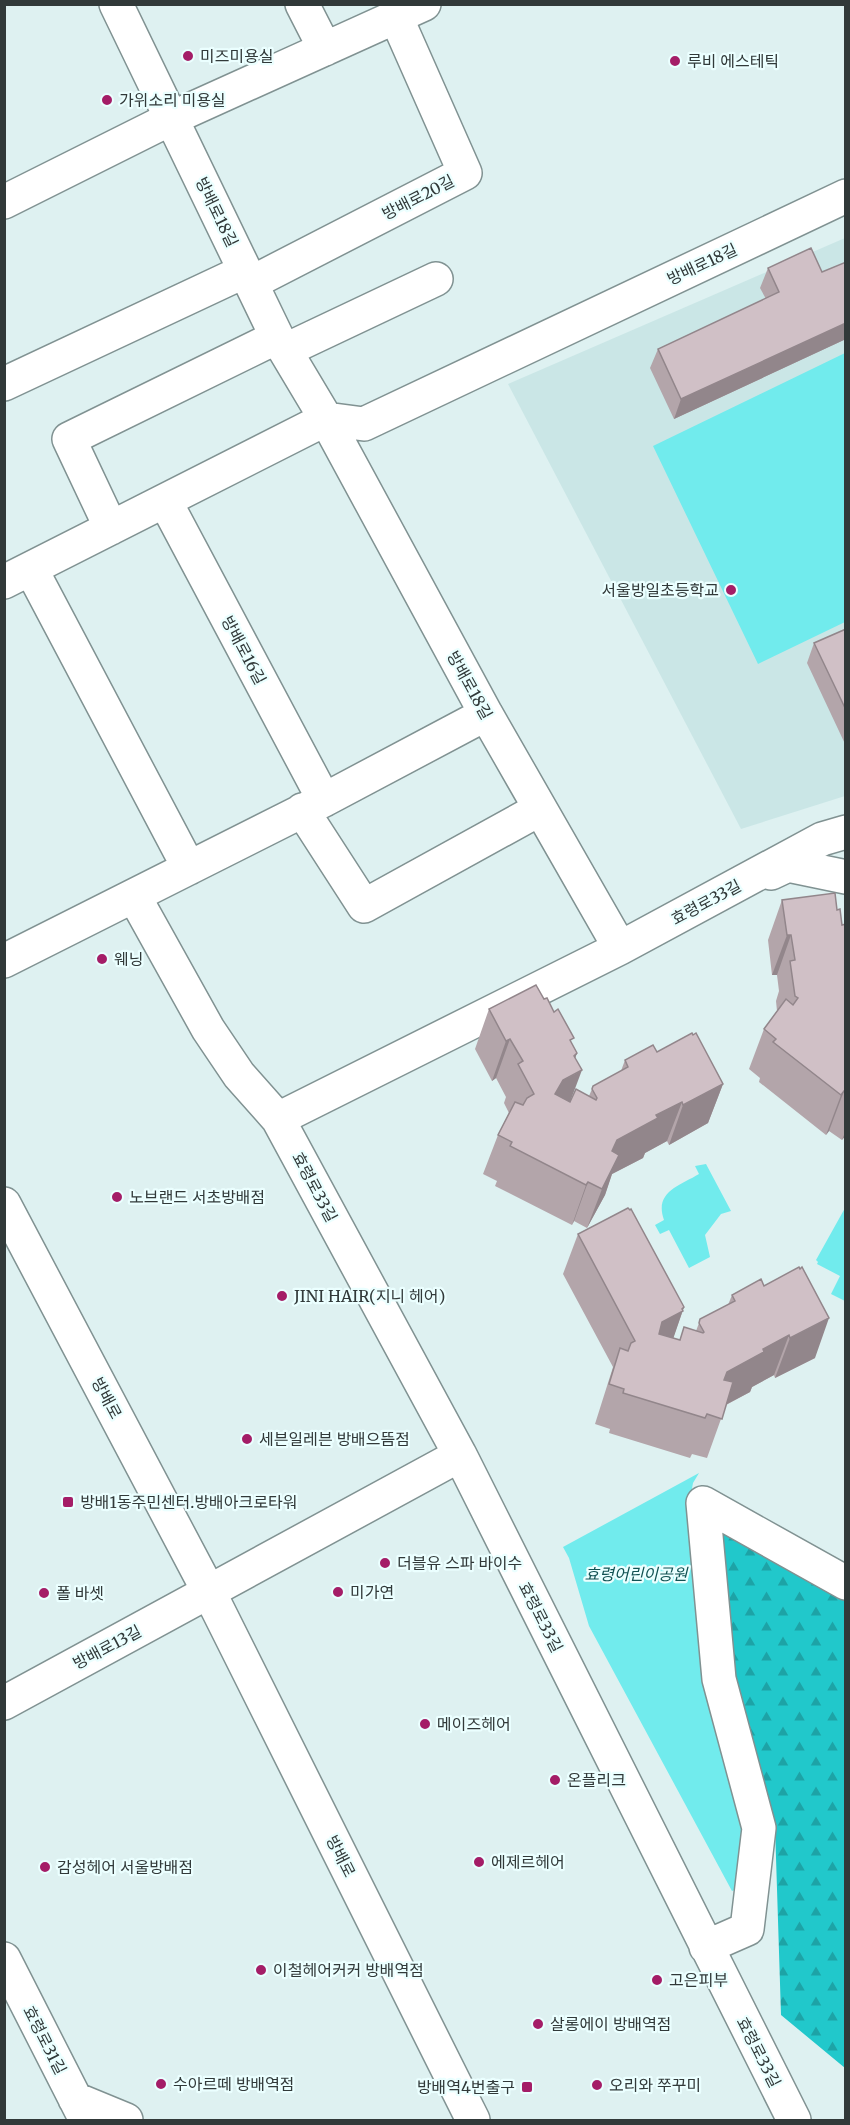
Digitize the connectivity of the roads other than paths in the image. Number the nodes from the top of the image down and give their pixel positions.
1 (116, 4) edge
2 (302, 4) edge
3 (410, 11) edge
4 (325, 49) junction
5 (172, 118) junction
6 (846, 196) edge
7 (4, 202) edge
8 (248, 277) junction
9 (436, 279) dead end
10 (281, 344) junction
11 (4, 384) edge
12 (327, 419) junction
13 (165, 501) junction
14 (111, 528) junction
15 (18, 576) edge
16 (486, 714) junction
17 (313, 805) junction
18 (540, 809) junction
19 (846, 832) edge
20 (189, 868) junction
21 (846, 877) edge
22 (134, 896) junction
23 (682, 915) junction
24 (620, 948) junction
25 (4, 961) edge
26 (278, 1119) junction
27 (4, 1204) edge
28 (460, 1455) junction
29 (846, 1583) edge
30 (209, 1592) junction
31 (4, 1703) edge
32 (706, 1947) junction
33 (4, 1959) edge
34 (81, 2110) edge
35 (126, 2121) edge
36 (473, 2121) edge
37 (794, 2121) edge

1 - 5 street
2 - 4 street
3 - 4 street, 방배로20길
3 - 8 street, 방배로20길
4 - 5 street, 방배로20길
5 - 7 street, 방배로20길
5 - 8 street, 방배로18길
6 - 12 street, 방배로18길
8 - 10 street, 방배로18길
8 - 11 street, 방배로20길
9 - 10 street
10 - 12 street, 방배로18길
10 - 14 street
12 - 13 street
12 - 16 street, 방배로18길
13 - 14 street
13 - 17 street, 방배로16길
14 - 15 street
15 - 20 street
16 - 17 street
16 - 18 street, 방배로18길
17 - 18 street, 방배로16길
17 - 20 street
18 - 24 street, 방배로18길
19 - 23 street, 효령로33길
20 - 22 street
21 - 23 street
22 - 25 street
22 - 26 street, 효령로33길
23 - 24 street, 효령로33길
24 - 26 street, 효령로33길
26 - 28 street, 효령로33길
27 - 30 street, 방배로
28 - 30 street
28 - 32 street, 효령로33길
29 - 32 street
30 - 31 street, 방배로13길
30 - 36 street, 방배로
32 - 37 street, 효령로33길
33 - 34 street, 효령로31길
34 - 35 street

